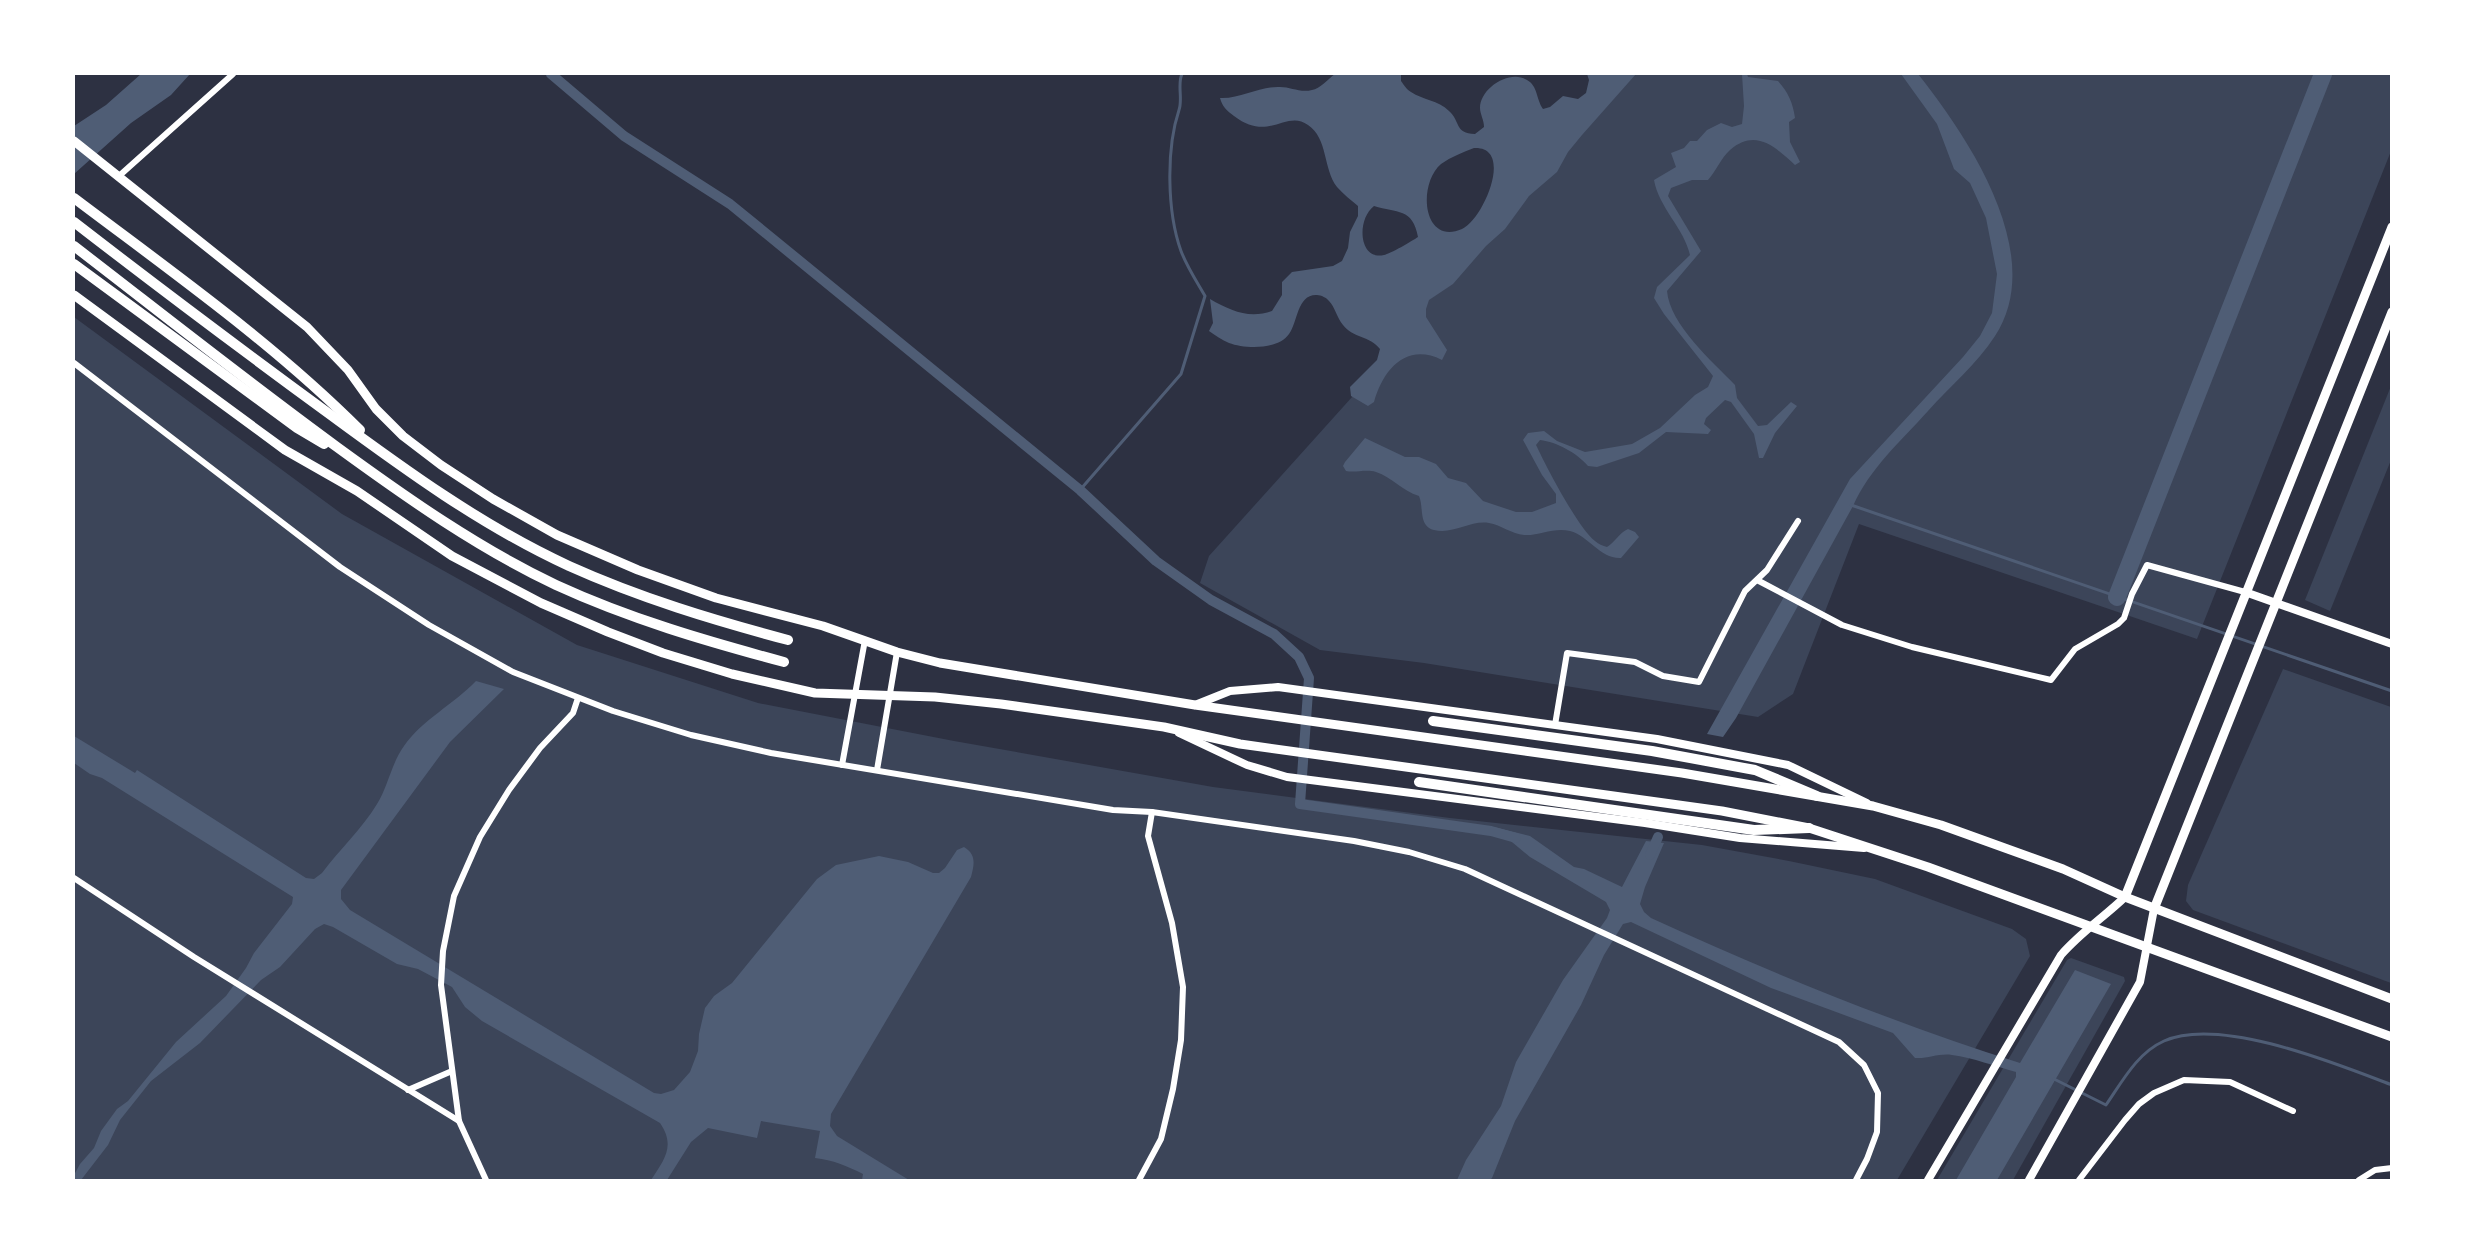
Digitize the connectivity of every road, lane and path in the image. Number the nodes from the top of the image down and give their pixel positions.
1 (233, 74) edge
2 (74, 141) edge
3 (119, 176) junction
4 (74, 198) edge
5 (74, 222) edge
6 (2391, 227) edge
7 (74, 246) edge
8 (74, 264) edge
9 (74, 295) edge
10 (2391, 312) edge
11 (74, 363) edge
12 (386, 455) junction
13 (394, 488) junction
14 (1798, 521) dead end
15 (1757, 580) junction
16 (2245, 592) junction
17 (2276, 603) junction
18 (788, 640) dead end
19 (865, 640) junction
20 (2391, 644) edge
21 (897, 652) junction
22 (784, 662) dead end
23 (855, 695) junction
24 (889, 695) junction
25 (578, 698) junction
26 (1195, 705) junction
27 (1433, 721) dead end
28 (1556, 725) junction
29 (1164, 727) junction
30 (842, 765) junction
31 (876, 770) junction
32 (1419, 782) dead end
33 (1816, 796) junction
34 (1874, 806) junction
35 (1152, 812) junction
36 (1809, 828) junction
37 (1872, 849) junction
38 (74, 878) edge
39 (2125, 897) junction
40 (2154, 909) junction
41 (2094, 926) junction
42 (2145, 946) junction
43 (2391, 999) edge
44 (2391, 1037) edge
45 (452, 1071) junction
46 (408, 1090) junction
47 (2293, 1111) dead end
48 (459, 1121) junction
49 (2391, 1168) edge
50 (486, 1180) edge
51 (1139, 1180) edge
52 (1856, 1180) edge
53 (1928, 1180) edge
54 (2029, 1180) edge
55 (2079, 1180) edge
56 (2359, 1180) edge

1 - 3 street
2 - 3 main road
3 - 19 main road
4 - 12 highway
5 - 12 highway
6 - 16 main road
7 - 13 highway
8 - 13 highway
9 - 23 main road
10 - 17 main road
11 - 25 street
12 - 18 highway
13 - 22 highway
14 - 15 street
15 - 16 street
15 - 28 street
16 - 17 street
16 - 39 main road
17 - 20 street
17 - 40 main road
19 - 21 main road
19 - 23 street
21 - 24 street
21 - 26 main road
23 - 24 main road
23 - 30 street
24 - 29 main road
24 - 31 street
25 - 30 street
25 - 45 street
26 - 28 street
26 - 33 main road
27 - 33 highway
28 - 34 street
29 - 36 main road
29 - 37 street
30 - 31 street
31 - 35 street
32 - 36 highway
33 - 34 main road
34 - 39 main road
35 - 51 street
35 - 52 street
36 - 37 main road
37 - 41 main road
38 - 46 street
39 - 40 main road
39 - 41 main road
40 - 42 main road
40 - 43 main road
41 - 42 main road
41 - 53 main road
42 - 44 main road
42 - 54 main road
45 - 46 street
45 - 48 street
46 - 48 street
47 - 55 street
48 - 50 street
49 - 56 street

